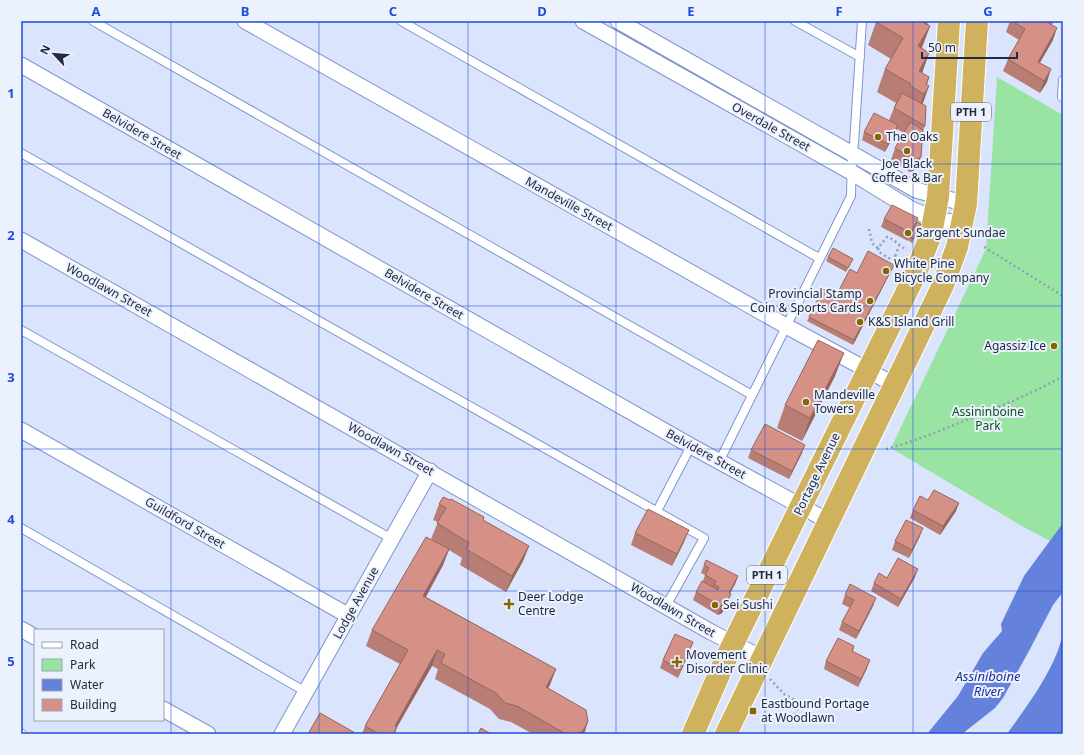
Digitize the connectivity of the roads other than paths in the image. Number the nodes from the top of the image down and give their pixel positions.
1 (93, 21) edge
2 (245, 21) edge
3 (401, 21) edge
4 (583, 21) edge
5 (618, 21) edge
6 (795, 21) edge
7 (862, 21) edge
8 (949, 21) edge
9 (977, 21) edge
10 (860, 57) junction
11 (21, 65) edge
12 (1063, 80) edge
13 (1062, 97) dead end
14 (21, 153) edge
15 (852, 153) junction
16 (851, 172) junction
17 (938, 197) junction
18 (964, 214) junction
19 (934, 219) junction
20 (21, 240) edge
21 (819, 258) junction
22 (786, 326) junction
23 (21, 330) edge
24 (867, 371) junction
25 (894, 385) junction
26 (752, 395) junction
27 (21, 430) edge
28 (691, 446) junction
29 (719, 462) junction
30 (430, 472) junction
31 (801, 507) junction
32 (658, 511) junction
33 (828, 521) junction
34 (21, 528) edge
35 (392, 539) junction
36 (666, 606) junction
37 (349, 616) junction
38 (21, 629) edge
39 (34, 636) edge
40 (733, 644) junction
41 (765, 667) junction
42 (306, 692) junction
43 (164, 710) edge
44 (208, 734) edge
45 (282, 734) edge
46 (693, 734) edge
47 (726, 734) edge

1 - 26 lane
2 - 22 street, Mandeville Street
3 - 21 lane
4 - 16 street, Overdale Street
5 - 15 street, Overdale Street
6 - 10 lane
7 - 10 lane
8 - 17 highway, Portage Avenue / PTH 1
9 - 18 highway, PTH 1
10 - 15 lane
11 - 28 street, Belvidere Street
12 - 13 lane
14 - 32 lane
15 - 16 lane
15 - 17 street, Overdale Street
16 - 19 street, Overdale Street
16 - 21 lane
17 - 18 street, Overdale Street
17 - 19 highway, Portage Avenue / PTH 1
18 - 19 street, Overdale Street
18 - 25 highway, PTH 1
19 - 24 highway, Portage Avenue / PTH 1
20 - 30 street, Woodlawn Street
21 - 22 lane
22 - 24 street, Mandeville Street
22 - 26 lane
23 - 35 lane
24 - 25 street, Mandeville Street
24 - 31 highway, Portage Avenue / PTH 1
25 - 33 highway, PTH 1
26 - 29 lane
27 - 37 street, Guildford Street
28 - 29 street, Belvidere Street
28 - 32 lane
29 - 31 street, Belvidere Street
30 - 35 street, Lodge Avenue
30 - 36 street, Woodlawn Street
31 - 33 street, Belvidere Street
31 - 40 highway, Portage Avenue / PTH 1
32 - 36 lane
33 - 41 highway, PTH 1
34 - 42 lane
35 - 37 street, Lodge Avenue
36 - 40 street, Woodlawn Street
37 - 42 street, Lodge Avenue
38 - 39 street
40 - 41 street, Woodlawn Street
40 - 46 highway, Portage Avenue / PTH 1
41 - 47 highway, PTH 1
42 - 45 street, Lodge Avenue
43 - 44 street

